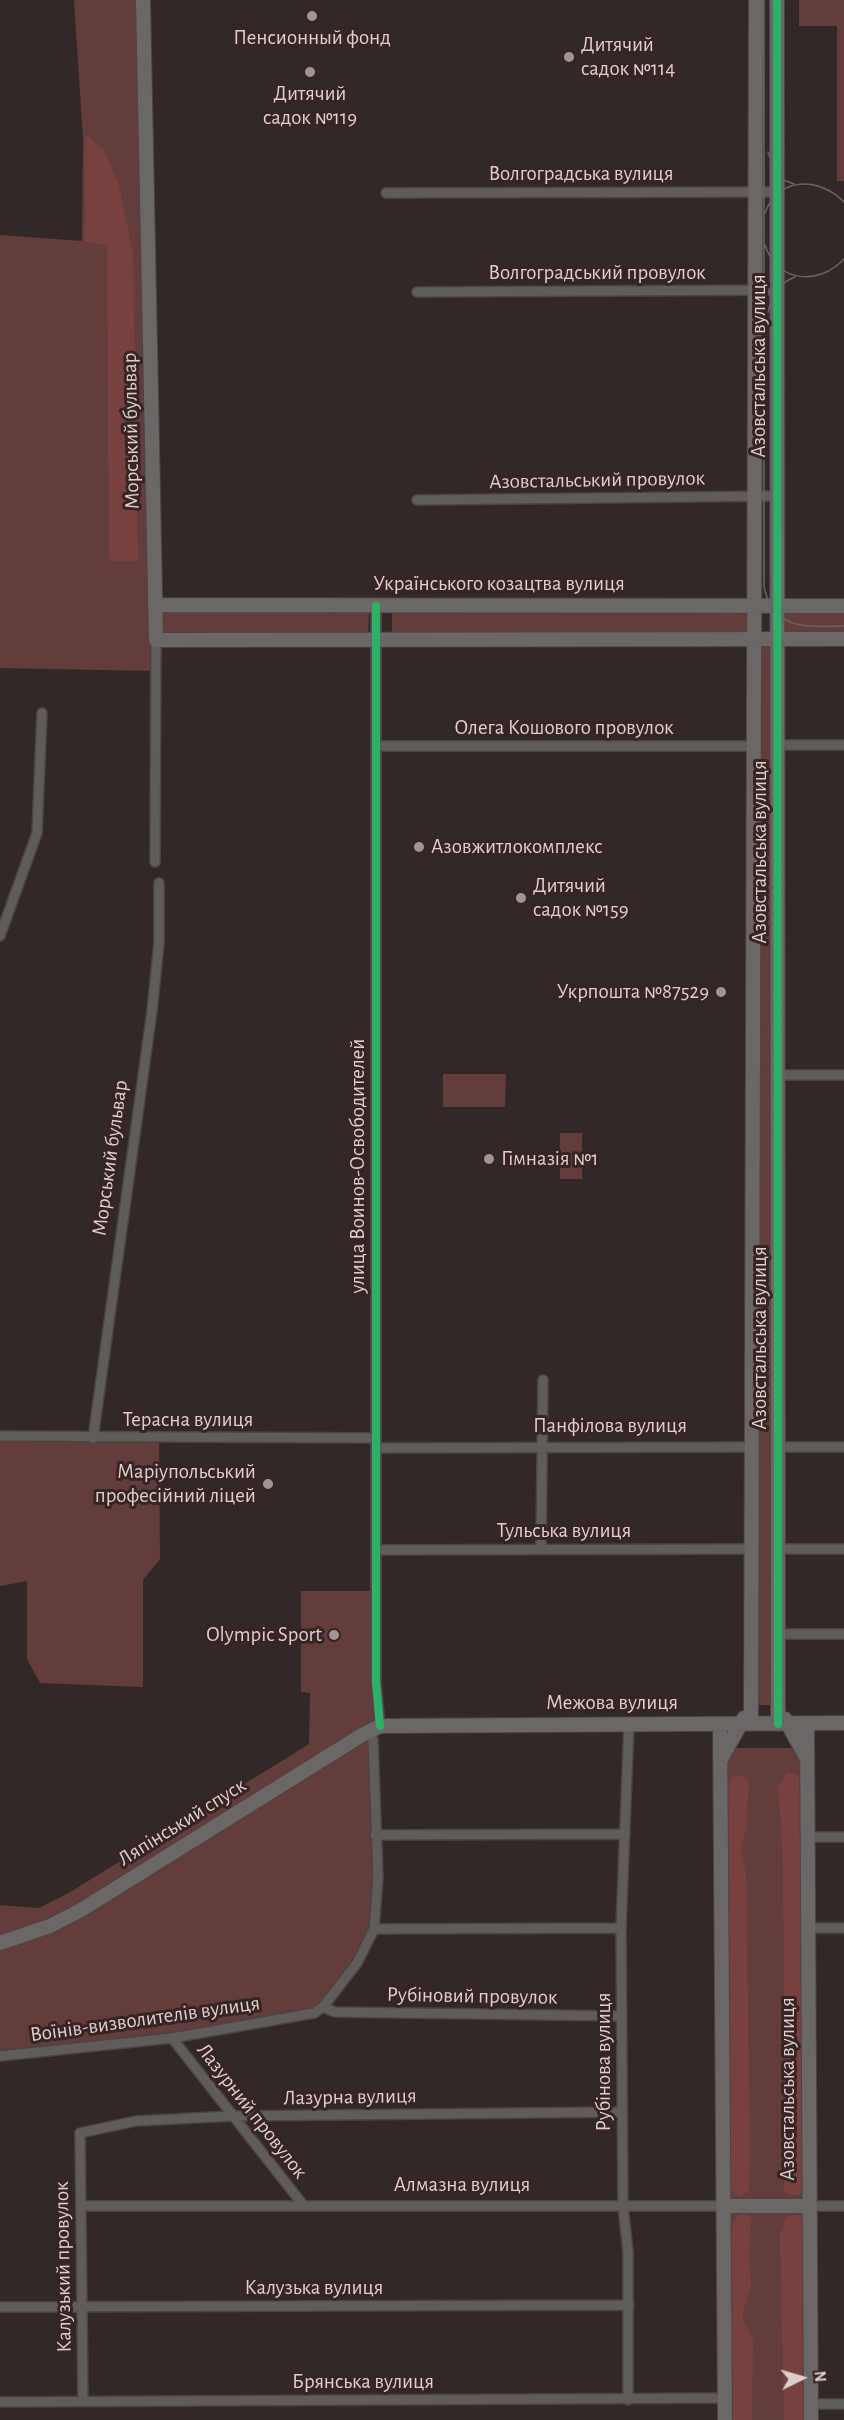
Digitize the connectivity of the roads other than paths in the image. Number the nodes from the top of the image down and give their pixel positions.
1 (143, 0) edge
2 (756, 0) edge
3 (777, 0) edge
4 (756, 192) junction
5 (777, 192) junction
6 (386, 193) dead end
7 (756, 290) junction
8 (777, 290) junction
9 (417, 292) dead end
10 (755, 496) junction
11 (777, 496) junction
12 (417, 500) dead end
13 (155, 605) junction
14 (755, 605) junction
15 (376, 606) junction
16 (777, 606) junction
17 (844, 606) edge
18 (376, 639) junction
19 (753, 639) junction
20 (778, 639) junction
21 (844, 639) edge
22 (156, 640) junction
23 (42, 713) dead end
24 (778, 745) junction
25 (844, 745) edge
26 (376, 746) junction
27 (753, 746) junction
28 (154, 862) dead end
29 (159, 883) dead end
30 (0, 936) edge
31 (752, 1075) junction
32 (777, 1075) junction
33 (844, 1075) edge
34 (751, 1318) junction
35 (777, 1318) junction
36 (543, 1380) dead end
37 (0, 1436) edge
38 (93, 1438) junction
39 (376, 1443) junction
40 (542, 1447) junction
41 (751, 1447) junction
42 (778, 1447) junction
43 (844, 1447) edge
44 (778, 1548) junction
45 (541, 1549) junction
46 (751, 1549) junction
47 (844, 1549) edge
48 (376, 1550) junction
49 (778, 1634) junction
50 (844, 1634) edge
51 (807, 1723) junction
52 (844, 1723) edge
53 (629, 1724) junction
54 (720, 1724) junction
55 (746, 1724) junction
56 (783, 1724) junction
57 (374, 1729) junction
58 (807, 1759) junction
59 (720, 1761) junction
60 (625, 1834) junction
61 (375, 1835) junction
62 (808, 1837) junction
63 (844, 1837) edge
64 (621, 1928) junction
65 (808, 1928) junction
66 (844, 1928) edge
67 (374, 1929) junction
68 (0, 1943) edge
69 (323, 2007) junction
70 (622, 2016) junction
71 (172, 2038) junction
72 (0, 2056) edge
73 (622, 2112) junction
74 (232, 2116) junction
75 (80, 2133) joint
76 (81, 2206) junction
77 (304, 2206) junction
78 (623, 2206) junction
79 (724, 2206) junction
80 (810, 2206) junction
81 (844, 2206) edge
82 (628, 2305) junction
83 (0, 2307) edge
84 (81, 2307) junction
85 (725, 2398) junction
86 (83, 2400) junction
87 (628, 2400) junction
88 (0, 2402) edge
89 (811, 2404) junction
90 (844, 2404) edge
91 (725, 2420) edge
92 (812, 2420) edge

1 - 13 street, Морський бульвар
2 - 4 street, Азовстальська вулиця
3 - 5 street, Азовстальська вулиця
4 - 5 street, Волгоградська вулиця
4 - 6 street, Волгоградська вулиця
4 - 7 street, Азовстальська вулиця
5 - 8 street, Азовстальська вулиця
7 - 8 street, Волгоградський провулок
7 - 9 street, Волгоградський провулок
7 - 10 street, Азовстальська вулиця
8 - 11 street, Азовстальська вулиця
10 - 11 street, Азовстальський провулок
10 - 12 street, Азовстальський провулок
10 - 14 street, Азовстальська вулиця
11 - 16 street, Азовстальська вулиця
13 - 15 street, Українського козацтва вулиця
13 - 22 street, Морський бульвар
14 - 15 street, Українського козацтва вулиця
14 - 16 street, Українського козацтва вулиця
14 - 19 street, Азовстальська вулиця
15 - 18 street, улица Воинов-Освободителей
16 - 17 street, Українського козацтва вулиця
16 - 20 street, Азовстальська вулиця
18 - 19 street
18 - 22 street
18 - 26 street, улица Воинов-Освободителей
19 - 20 street
19 - 27 street, Азовстальська вулиця
20 - 21 street
20 - 24 street, Азовстальська вулиця
22 - 28 street, Морський бульвар
23 - 30 street
24 - 25 street
24 - 32 street, Азовстальська вулиця
26 - 27 street, Олега Кошового провулок
26 - 39 street, улица Воинов-Освободителей
27 - 31 street, Азовстальська вулиця
29 - 38 street, Морський бульвар
31 - 32 street
31 - 34 street, Азовстальська вулиця
32 - 33 street
32 - 35 street, Азовстальська вулиця
34 - 35 street
34 - 41 street, Азовстальська вулиця
35 - 42 street, Азовстальська вулиця
36 - 40 street
37 - 38 street, Терасна вулиця
38 - 39 street, Терасна вулиця
39 - 40 street, Панфілова вулиця
39 - 48 street, улица Воинов-Освободителей
40 - 41 street, Панфілова вулиця
40 - 45 street
41 - 42 street, Панфілова вулиця
41 - 46 street, Азовстальська вулиця
42 - 43 street, Панфілова вулиця
42 - 44 street, Азовстальська вулиця
44 - 47 street
44 - 49 street, Азовстальська вулиця
45 - 46 street, Тульська вулиця
45 - 48 street, Тульська вулиця
46 - 55 street, Азовстальська вулиця
48 - 57 street, улица Воинов-Освободителей
49 - 50 street
49 - 56 street, Азовстальська вулиця
51 - 52 street, Межова вулиця
51 - 56 street, Межова вулиця
51 - 58 street, Азовстальська вулиця
53 - 54 street, Межова вулиця
53 - 57 street, Межова вулиця
53 - 60 street, Рубінова вулиця
54 - 55 street, Межова вулиця
54 - 59 street
55 - 56 street, Межова вулиця
55 - 59 street, Азовстальська вулиця
56 - 58 street, Азовстальська вулиця
57 - 61 street
57 - 68 street, Ляпінський спуск
58 - 62 street, Азовстальська вулиця
59 - 79 street
60 - 61 street
60 - 64 street, Рубінова вулиця
61 - 67 street
62 - 63 street
62 - 65 street, Азовстальська вулиця
64 - 67 street
64 - 70 street, Рубінова вулиця
65 - 66 street
65 - 80 street, Азовстальська вулиця
67 - 69 street
69 - 70 street, Рубіновий провулок
69 - 71 street, Воїнів-визволителів вулиця
70 - 73 street, Рубінова вулиця
71 - 72 street, Воїнів-визволителів вулиця
71 - 74 street, Лазурний провулок
73 - 74 street, Лазурна вулиця
73 - 78 street, Рубінова вулиця
74 - 75 street, Лазурна вулиця
74 - 77 street, Лазурний провулок
75 - 76 street, Калузький провулок
76 - 77 street, Алмазна вулиця
76 - 84 street, Калузький провулок
77 - 78 street, Алмазна вулиця
78 - 79 street, Алмазна вулиця
78 - 82 street, Рубінова вулиця
79 - 80 street, Алмазна вулиця
79 - 85 street
80 - 81 street, Алмазна вулиця
80 - 89 street, Азовстальська вулиця
82 - 84 street, Калузька вулиця
82 - 87 street, Рубінова вулиця
83 - 84 street, Калузька вулиця
84 - 86 street, Калузький провулок
85 - 87 street, Брянська вулиця
85 - 91 street
86 - 87 street, Брянська вулиця
86 - 88 street, Брянська вулиця
89 - 90 street
89 - 92 street, Азовстальська вулиця

